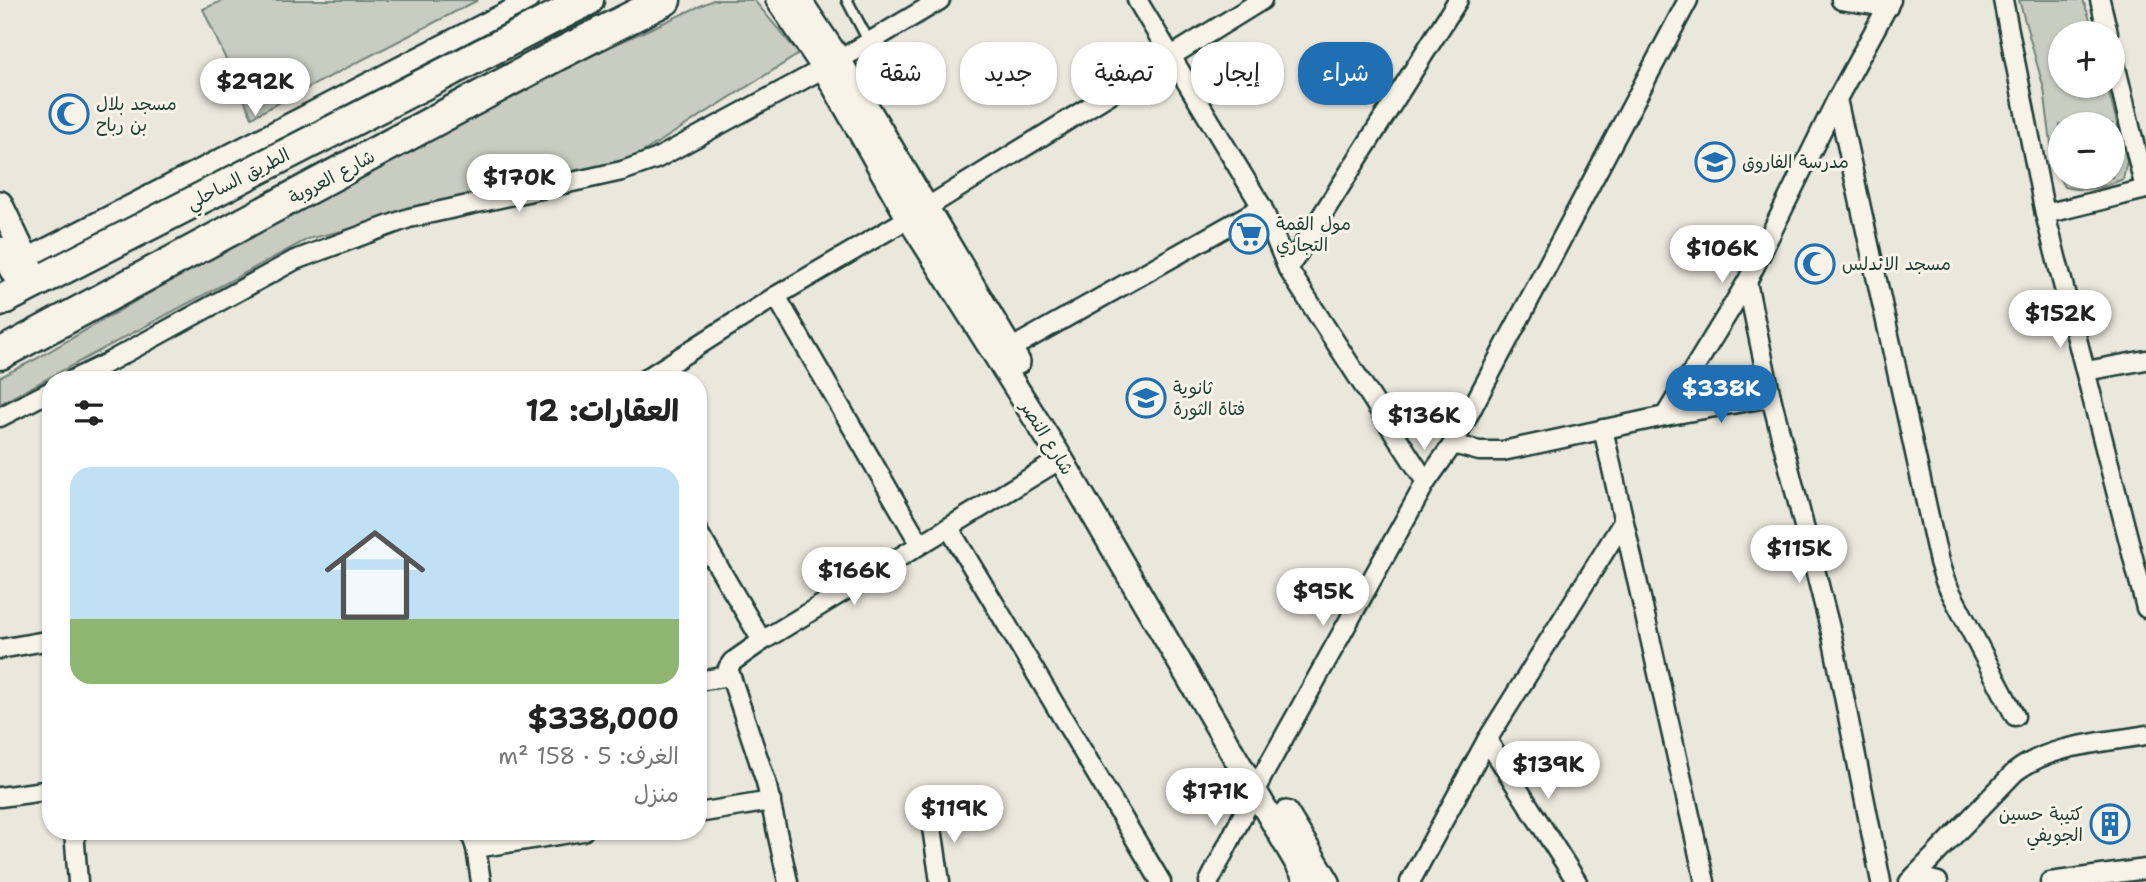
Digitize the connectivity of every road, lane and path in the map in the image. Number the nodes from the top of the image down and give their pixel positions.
1 (529, 0) edge
2 (588, 0) edge
3 (665, 0) edge
4 (778, 0) edge
5 (799, 0) edge
6 (847, 0) edge
7 (940, 0) edge
8 (1137, 0) edge
9 (1262, 0) edge
10 (1458, 0) edge
11 (1688, 0) edge
12 (1841, 0) edge
13 (2003, 0) edge
14 (2100, 0) edge
15 (1889, 4) edge
16 (2105, 21) edge
17 (869, 42) joint
18 (1163, 42) edge
19 (856, 50) edge
20 (1177, 50) edge
21 (831, 64) junction
22 (1177, 64) edge
23 (2124, 98) edge
24 (1837, 99) junction
25 (1090, 105) edge
26 (2146, 189) edge
27 (0, 203) edge
28 (1262, 207) junction
29 (917, 213) junction
30 (2045, 214) junction
31 (1288, 269) junction
32 (14, 274) edge
33 (1747, 282) junction
34 (776, 296) junction
35 (52, 327) junction
36 (1010, 349) junction
37 (0, 354) edge
38 (2146, 360) edge
39 (109, 371) edge
40 (658, 371) edge
41 (2086, 371) junction
42 (42, 396) edge
43 (1771, 397) junction
44 (1665, 416) junction
45 (0, 417) edge
46 (1604, 429) junction
47 (1453, 444) junction
48 (1061, 459) junction
49 (1426, 482) junction
50 (1623, 522) junction
51 (949, 528) junction
52 (920, 544) junction
53 (707, 549) edge
54 (2146, 608) edge
55 (762, 641) junction
56 (42, 642) edge
57 (0, 649) edge
58 (729, 676) junction
59 (707, 680) edge
60 (2015, 716) dead end
61 (2146, 735) edge
62 (1487, 740) junction
63 (1259, 783) junction
64 (42, 791) edge
65 (0, 797) edge
66 (771, 801) junction
67 (707, 812) edge
68 (930, 814) dead end
69 (75, 840) edge
70 (473, 840) edge
71 (2146, 869) edge
72 (1912, 879) edge
73 (78, 882) edge
74 (481, 882) edge
75 (788, 882) edge
76 (940, 882) edge
77 (1161, 882) edge
78 (1209, 882) edge
79 (1308, 882) edge
80 (1328, 882) edge
81 (1410, 882) edge
82 (1577, 882) edge
83 (1704, 882) edge
84 (1881, 882) edge
85 (1938, 882) edge
86 (2050, 882) edge

1 - 32 street
2 - 32 highway, الطريق الساحلي
3 - 35 highway, شارع العروبة
4 - 21 street, شارع النصر
5 - 21 street, شارع النصر
6 - 17 lane
7 - 17 street
8 - 18 street
9 - 20 street
10 - 31 street
11 - 47 street
12 - 15 street
13 - 30 street
14 - 16 street
15 - 24 street
19 - 21 street
21 - 29 street, شارع النصر
21 - 39 street
22 - 28 street
23 - 26 street
24 - 33 street
24 - 60 street
25 - 29 street
26 - 30 street
27 - 32 street
28 - 31 street
28 - 36 street
29 - 34 street
29 - 36 street, شارع النصر
29 - 48 street, شارع النصر
30 - 41 street
31 - 49 street
32 - 35 highway
33 - 43 street
33 - 44 street
34 - 40 street
34 - 52 street
35 - 37 highway, شارع العروبة
36 - 63 street, شارع النصر
38 - 41 street
41 - 54 street
42 - 45 street
43 - 44 street
43 - 84 street
44 - 46 street
46 - 47 street
46 - 50 street
47 - 49 street
48 - 51 street
48 - 63 street, شارع النصر
49 - 63 street
50 - 62 street
50 - 83 street
51 - 52 street
51 - 77 street
52 - 55 street
53 - 55 street
55 - 58 street
56 - 57 street
58 - 59 street
58 - 66 street
61 - 72 street
62 - 81 street
62 - 82 street
63 - 78 street
63 - 79 street, شارع النصر
63 - 80 street, شارع النصر
64 - 65 street
66 - 67 street
66 - 75 street
68 - 76 street
69 - 73 street
70 - 74 street
71 - 86 street
72 - 85 street

